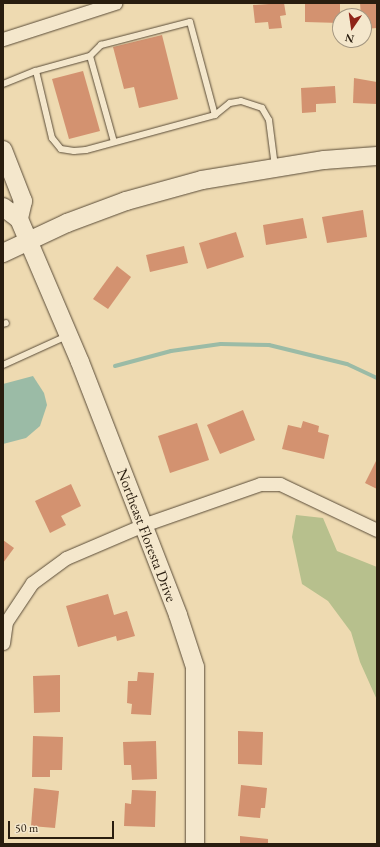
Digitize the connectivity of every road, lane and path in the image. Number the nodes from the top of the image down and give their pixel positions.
1 (116, 3) edge
2 (3, 39) edge
3 (90, 56) junction
4 (36, 71) junction
5 (3, 84) edge
6 (215, 114) junction
7 (114, 142) junction
8 (3, 150) edge
9 (377, 156) edge
10 (275, 168) junction
11 (3, 207) edge
12 (19, 219) junction
13 (27, 241) junction
14 (3, 253) edge
15 (69, 336) junction
16 (3, 365) edge
17 (143, 525) junction
18 (377, 530) edge
19 (3, 643) edge
20 (195, 844) edge

1 - 2 street
3 - 4 lane
3 - 6 lane
3 - 7 lane
4 - 5 lane
4 - 7 lane
6 - 7 lane
6 - 10 lane
8 - 12 street
9 - 10 street
10 - 13 street
11 - 12 street
12 - 13 street, Northeast Floresta Drive
13 - 14 street
13 - 15 street, Northeast Floresta Drive
15 - 16 lane
15 - 17 street, Northeast Floresta Drive
17 - 18 street
17 - 19 street
17 - 20 street, Northeast Floresta Drive

